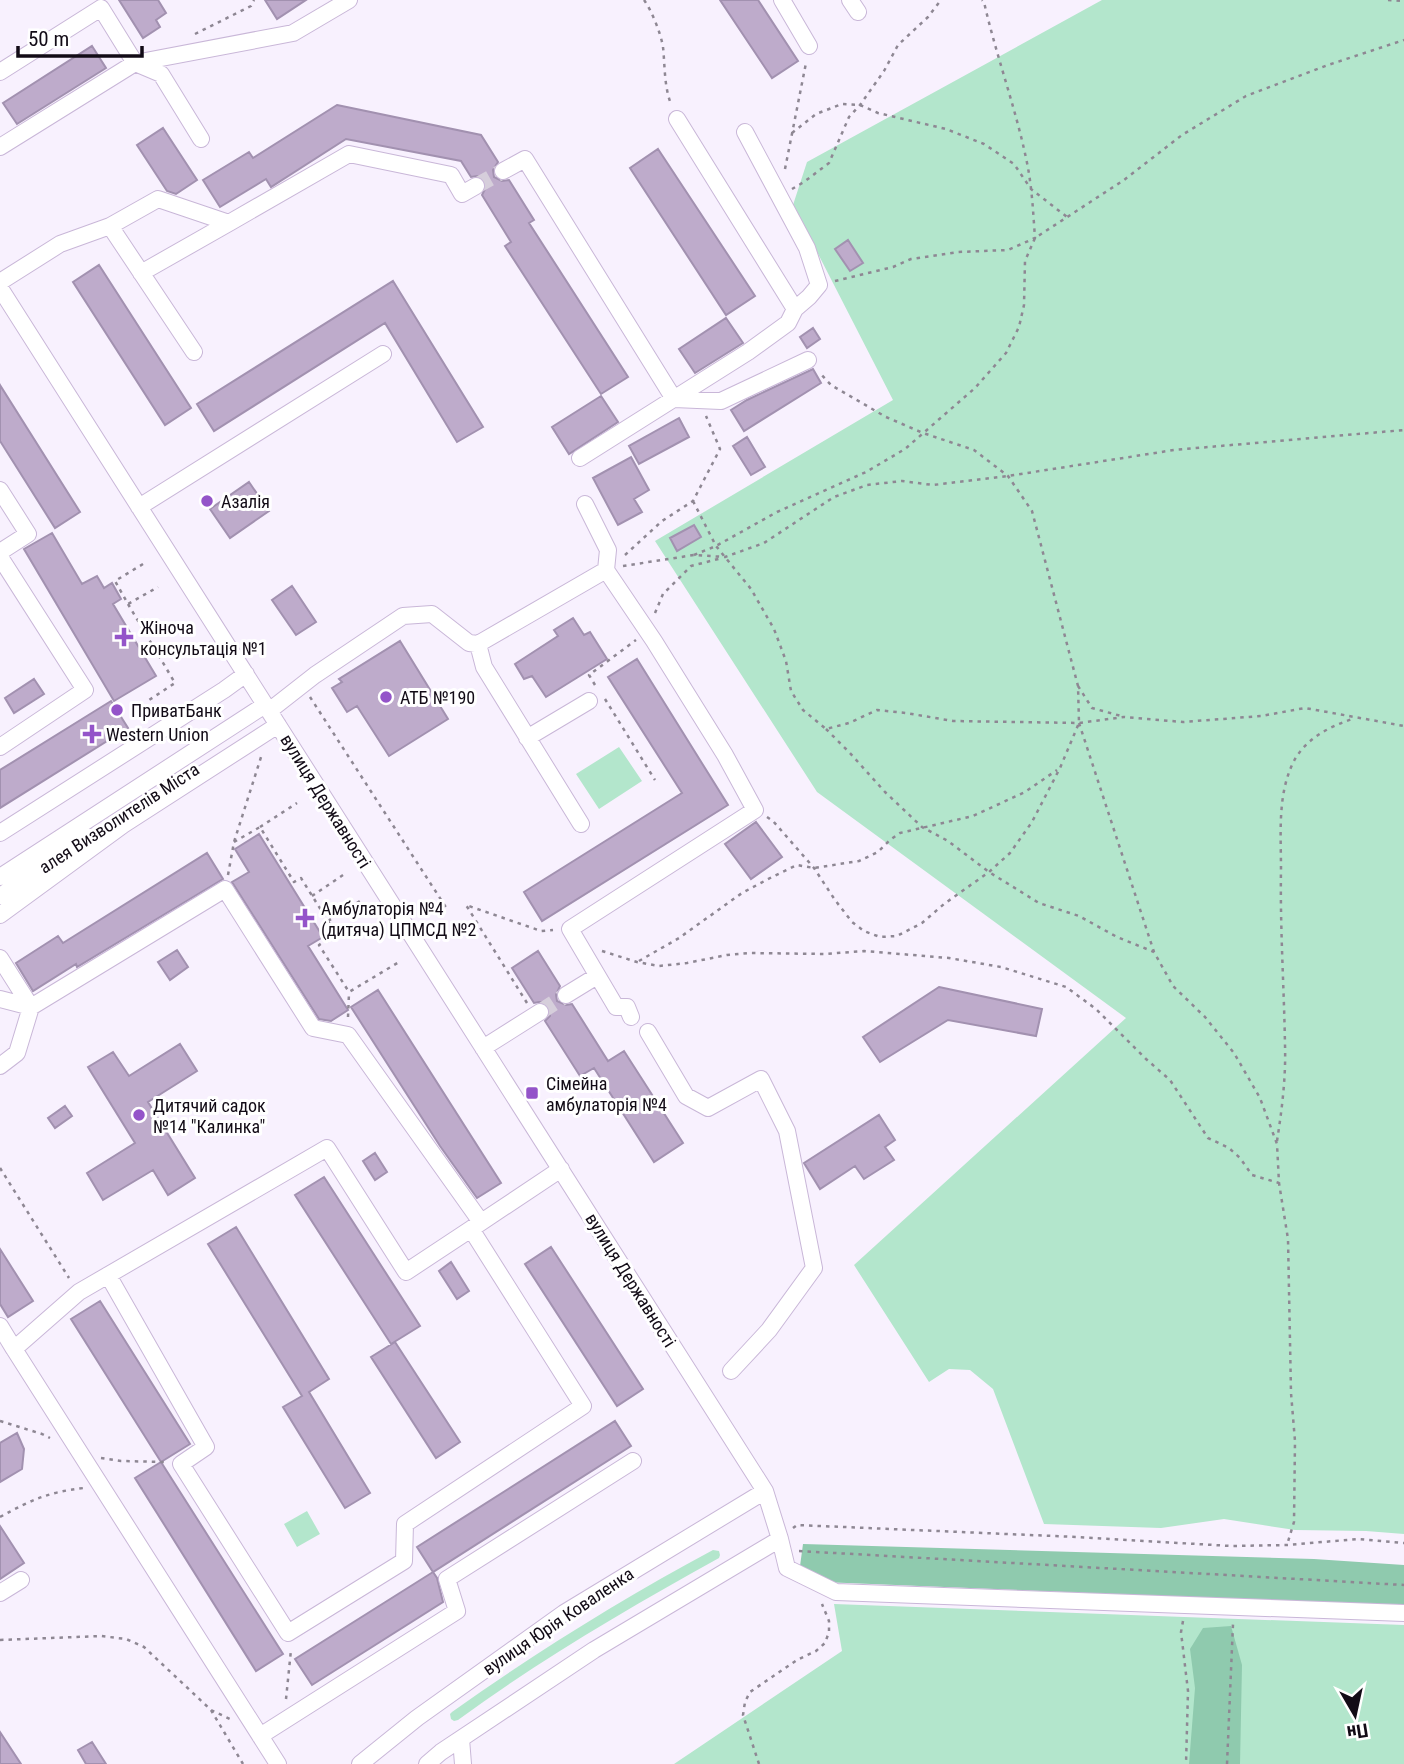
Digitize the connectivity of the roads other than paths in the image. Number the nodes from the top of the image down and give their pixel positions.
1 (349, 0) edge
2 (782, 0) edge
3 (102, 4) edge
4 (809, 46) road end
5 (135, 63) junction
6 (0, 72) edge
7 (677, 119) road end
8 (745, 132) dead end
9 (201, 139) dead end
10 (0, 148) edge
11 (503, 171) tunnel mouth
12 (476, 186) dead end
13 (229, 223) junction
14 (110, 226) junction
15 (141, 273) junction
16 (0, 282) edge
17 (0, 288) edge
18 (795, 309) junction
19 (194, 352) dead end
20 (383, 354) dead end
21 (808, 360) road end
22 (674, 399) junction
23 (580, 458) dead end
24 (0, 490) edge
25 (585, 505) dead end
26 (139, 507) junction
27 (0, 554) edge
28 (606, 570) junction
29 (478, 644) junction
30 (246, 674) junction
31 (589, 702) dead end
32 (271, 715) junction
33 (527, 738) junction
34 (0, 747) edge
35 (581, 824) dead end
36 (0, 833) edge
37 (0, 877) edge
38 (0, 896) edge
39 (0, 915) edge
40 (0, 958) edge
41 (597, 976) junction
42 (566, 995) tunnel mouth
43 (0, 999) edge
44 (31, 1007) junction
45 (537, 1014) tunnel mouth
46 (631, 1017) dead end
47 (649, 1032) dead end
48 (483, 1048) junction
49 (0, 1066) edge
50 (561, 1169) junction
51 (476, 1226) junction
52 (108, 1276) junction
53 (0, 1326) edge
54 (14, 1349) junction
55 (731, 1371) dead end
56 (633, 1461) dead end
57 (765, 1491) junction
58 (781, 1544) junction
59 (22, 1580) dead end
60 (0, 1593) edge
61 (1404, 1612) edge
62 (260, 1736) junction
63 (461, 1739) junction
64 (278, 1764) edge
65 (360, 1764) edge
66 (427, 1764) edge
67 (463, 1764) edge

1 - 5 street
2 - 4 street
3 - 5 street
3 - 6 street
5 - 9 street
5 - 10 street
7 - 18 street
8 - 18 street
11 - 22 street
12 - 13 street
13 - 14 street
13 - 15 street
14 - 15 street
14 - 16 street
15 - 19 street
17 - 26 street, вулиця Державності
18 - 22 street
20 - 26 street
21 - 22 street
22 - 23 street
24 - 27 street
25 - 28 street
26 - 30 street, вулиця Державності
27 - 34 street
28 - 29 street
28 - 41 street
29 - 32 street
29 - 33 street
30 - 32 street, вулиця Державності
30 - 36 street
31 - 33 street
32 - 37 street, алея Визволителів Міста
32 - 38 street, алея Визволителів Міста
32 - 39 street
32 - 48 street, вулиця Державності
33 - 35 street
40 - 44 street
41 - 42 street
41 - 46 street
43 - 44 street
44 - 49 street
44 - 51 street
45 - 48 street
47 - 55 street
48 - 50 street, вулиця Державності
50 - 51 street
50 - 57 street, вулиця Державності
51 - 52 street
51 - 52 street
52 - 54 street
53 - 54 street
54 - 62 street
56 - 62 street
57 - 58 street, вулиця Державності
57 - 65 street, вулиця Юрія Коваленка
58 - 61 street, вулиця Державності
58 - 63 street
59 - 60 street
62 - 64 street
63 - 66 street
63 - 67 street

